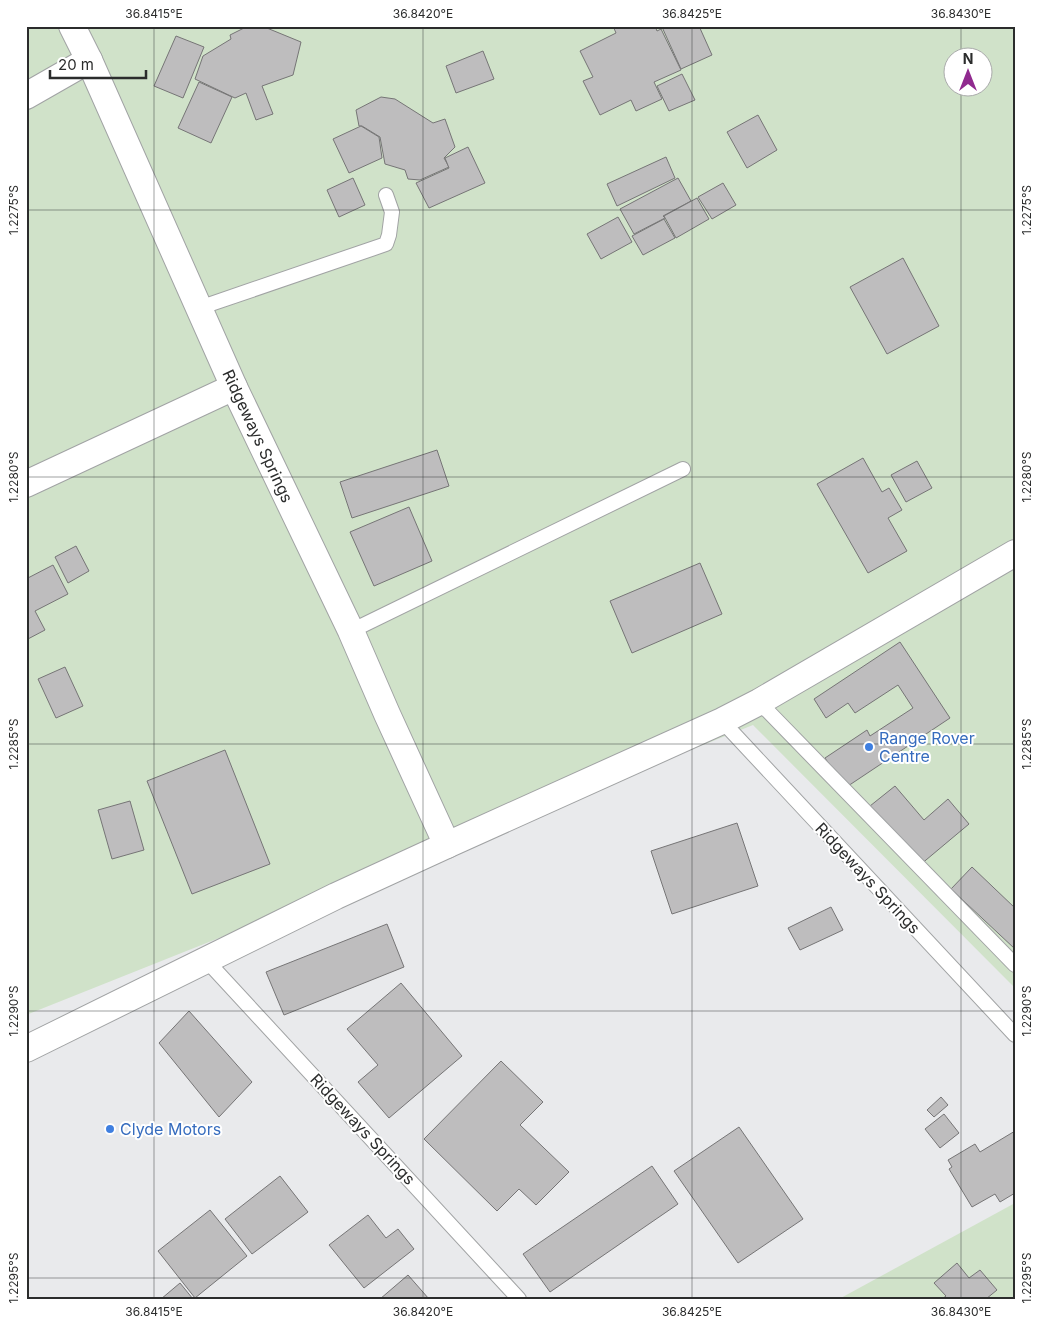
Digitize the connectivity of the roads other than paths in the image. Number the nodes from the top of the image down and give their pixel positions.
1 (72, 26) edge
2 (89, 60) junction
3 (26, 96) edge
4 (386, 195) dead end
5 (199, 308) junction
6 (234, 386) junction
7 (683, 469) dead end
8 (26, 484) edge
9 (1015, 553) edge
10 (351, 631) junction
11 (759, 702) junction
12 (722, 721) junction
13 (447, 845) junction
14 (206, 960) junction
15 (1015, 965) edge
16 (1015, 1035) edge
17 (26, 1048) edge
18 (518, 1298) edge

1 - 2 street, Ridgeways Springs
2 - 3 street
2 - 5 street, Ridgeways Springs
4 - 5 lane
5 - 6 street, Ridgeways Springs
6 - 8 street
6 - 10 street, Ridgeways Springs
7 - 10 lane
9 - 11 street
10 - 13 street, Ridgeways Springs
11 - 12 street
11 - 15 lane
12 - 13 street
12 - 16 lane, Ridgeways Springs
13 - 14 street
14 - 17 street
14 - 18 lane, Ridgeways Springs

